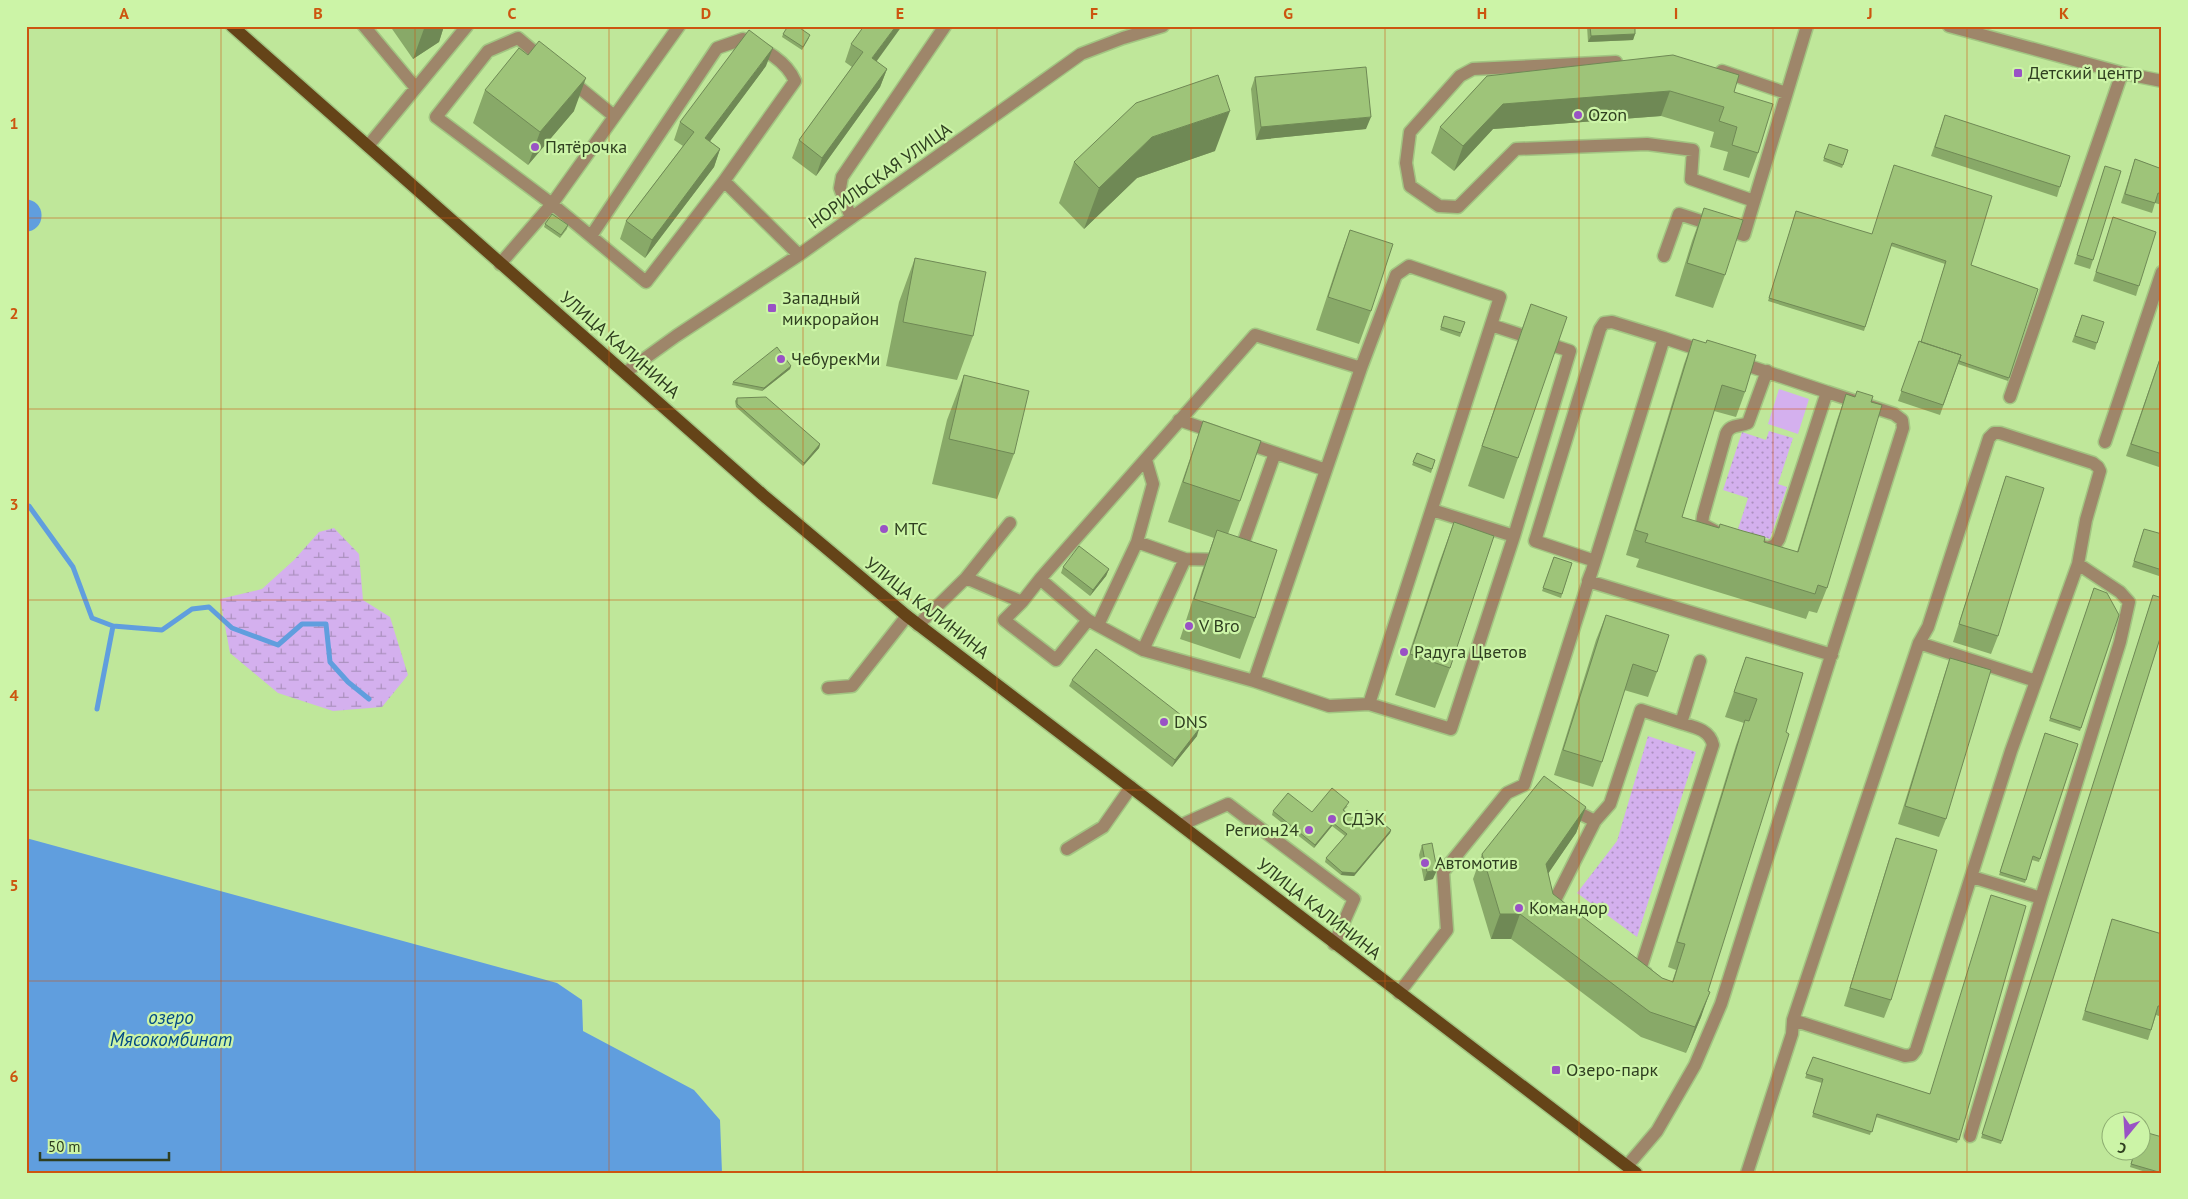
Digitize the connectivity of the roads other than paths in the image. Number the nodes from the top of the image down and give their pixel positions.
1 (232, 26) edge
2 (364, 26) edge
3 (467, 26) edge
4 (945, 26) edge
5 (1163, 26) edge
6 (1808, 26) edge
7 (1950, 26) edge
8 (673, 28) edge
9 (1628, 62) edge
10 (1708, 66) edge
11 (2122, 73) junction
12 (2162, 81) edge
13 (415, 87) junction
14 (1786, 93) junction
15 (614, 116) junction
16 (368, 146) junction
17 (724, 181) junction
18 (1754, 201) junction
19 (552, 204) junction
20 (851, 218) junction
21 (591, 236) junction
22 (799, 255) junction
23 (1664, 256) dead end
24 (500, 264) junction
25 (2162, 272) edge
26 (1491, 325) junction
27 (1664, 338) junction
28 (1361, 368) junction
29 (1767, 371) junction
30 (626, 372) junction
31 (1827, 392) junction
32 (2010, 397) dead end
33 (1179, 420) junction
34 (2105, 442) dead end
35 (1275, 453) junction
36 (1146, 460) junction
37 (1326, 470) junction
38 (1432, 510) junction
39 (1010, 523) dead end
40 (1725, 534) edge
41 (1514, 536) junction
42 (1137, 542) junction
43 (1750, 542) edge
44 (1186, 559) junction
45 (1595, 561) junction
46 (2078, 564) junction
47 (966, 578) junction
48 (1040, 579) junction
49 (1588, 581) junction
50 (1022, 602) junction
51 (907, 616) junction
52 (1093, 623) junction
53 (918, 625) junction
54 (1919, 643) junction
55 (1143, 650) junction
56 (1832, 655) junction
57 (1700, 661) dead end
58 (2036, 681) junction
59 (1254, 682) junction
60 (828, 688) dead end
61 (1369, 704) junction
62 (1681, 723) junction
63 (1131, 787) junction
64 (1560, 803) edge
65 (1595, 821) junction
66 (1181, 825) junction
67 (1067, 849) dead end
68 (1972, 877) junction
69 (2041, 898) junction
70 (1570, 919) edge
71 (1334, 944) junction
72 (1656, 978) edge
73 (1399, 993) junction
74 (1793, 1020) junction
75 (1970, 1136) dead end
76 (1632, 1169) edge
77 (1747, 1173) edge

1 - 16 main road, УЛИЦА КАЛИНИНА
2 - 13 street
3 - 13 street
4 - 20 street
5 - 20 street, НОРИЛЬСКАЯ УЛИЦА
6 - 14 street
7 - 11 street
8 - 15 street
9 - 18 street
10 - 14 street
11 - 12 street
11 - 32 street
13 - 16 street
14 - 18 street
15 - 19 street
15 - 19 street
16 - 24 main road, УЛИЦА КАЛИНИНА
17 - 21 street
17 - 21 street
17 - 22 street
18 - 23 street
19 - 21 street
19 - 24 street
20 - 22 street, НОРИЛЬСКАЯ УЛИЦА
22 - 30 street, НОРИЛЬСКАЯ УЛИЦА
24 - 30 main road, УЛИЦА КАЛИНИНА
25 - 34 street
26 - 28 street
26 - 38 street
26 - 41 street
27 - 29 street
27 - 45 street
27 - 45 street
28 - 33 street
28 - 37 street
29 - 31 street
29 - 40 street
30 - 51 main road, УЛИЦА КАЛИНИНА
31 - 43 street
31 - 56 street
33 - 35 street
33 - 36 street
35 - 37 street
35 - 44 street
36 - 42 street
36 - 48 street
37 - 59 street
38 - 41 street
38 - 61 street
39 - 47 street
41 - 61 street
42 - 44 street
42 - 52 street
44 - 55 street
45 - 49 street
46 - 54 street
46 - 58 street
46 - 69 street
47 - 50 street
47 - 53 street
48 - 50 street
48 - 52 street
49 - 56 street
49 - 73 street
50 - 52 street
51 - 53 main road, УЛИЦА КАЛИНИНА
51 - 60 street
52 - 55 street
53 - 63 main road, УЛИЦА КАЛИНИНА
54 - 58 street
54 - 74 street
55 - 59 street
56 - 76 street
57 - 62 street
58 - 68 street
59 - 61 street
62 - 65 street
62 - 72 street
63 - 66 main road, УЛИЦА КАЛИНИНА
63 - 67 street
64 - 65 street
65 - 70 street
66 - 71 main road, УЛИЦА КАЛИНИНА
66 - 71 street
68 - 69 street
68 - 74 street
69 - 75 street
71 - 73 main road, УЛИЦА КАЛИНИНА
73 - 76 main road, УЛИЦА КАЛИНИНА
74 - 77 street

